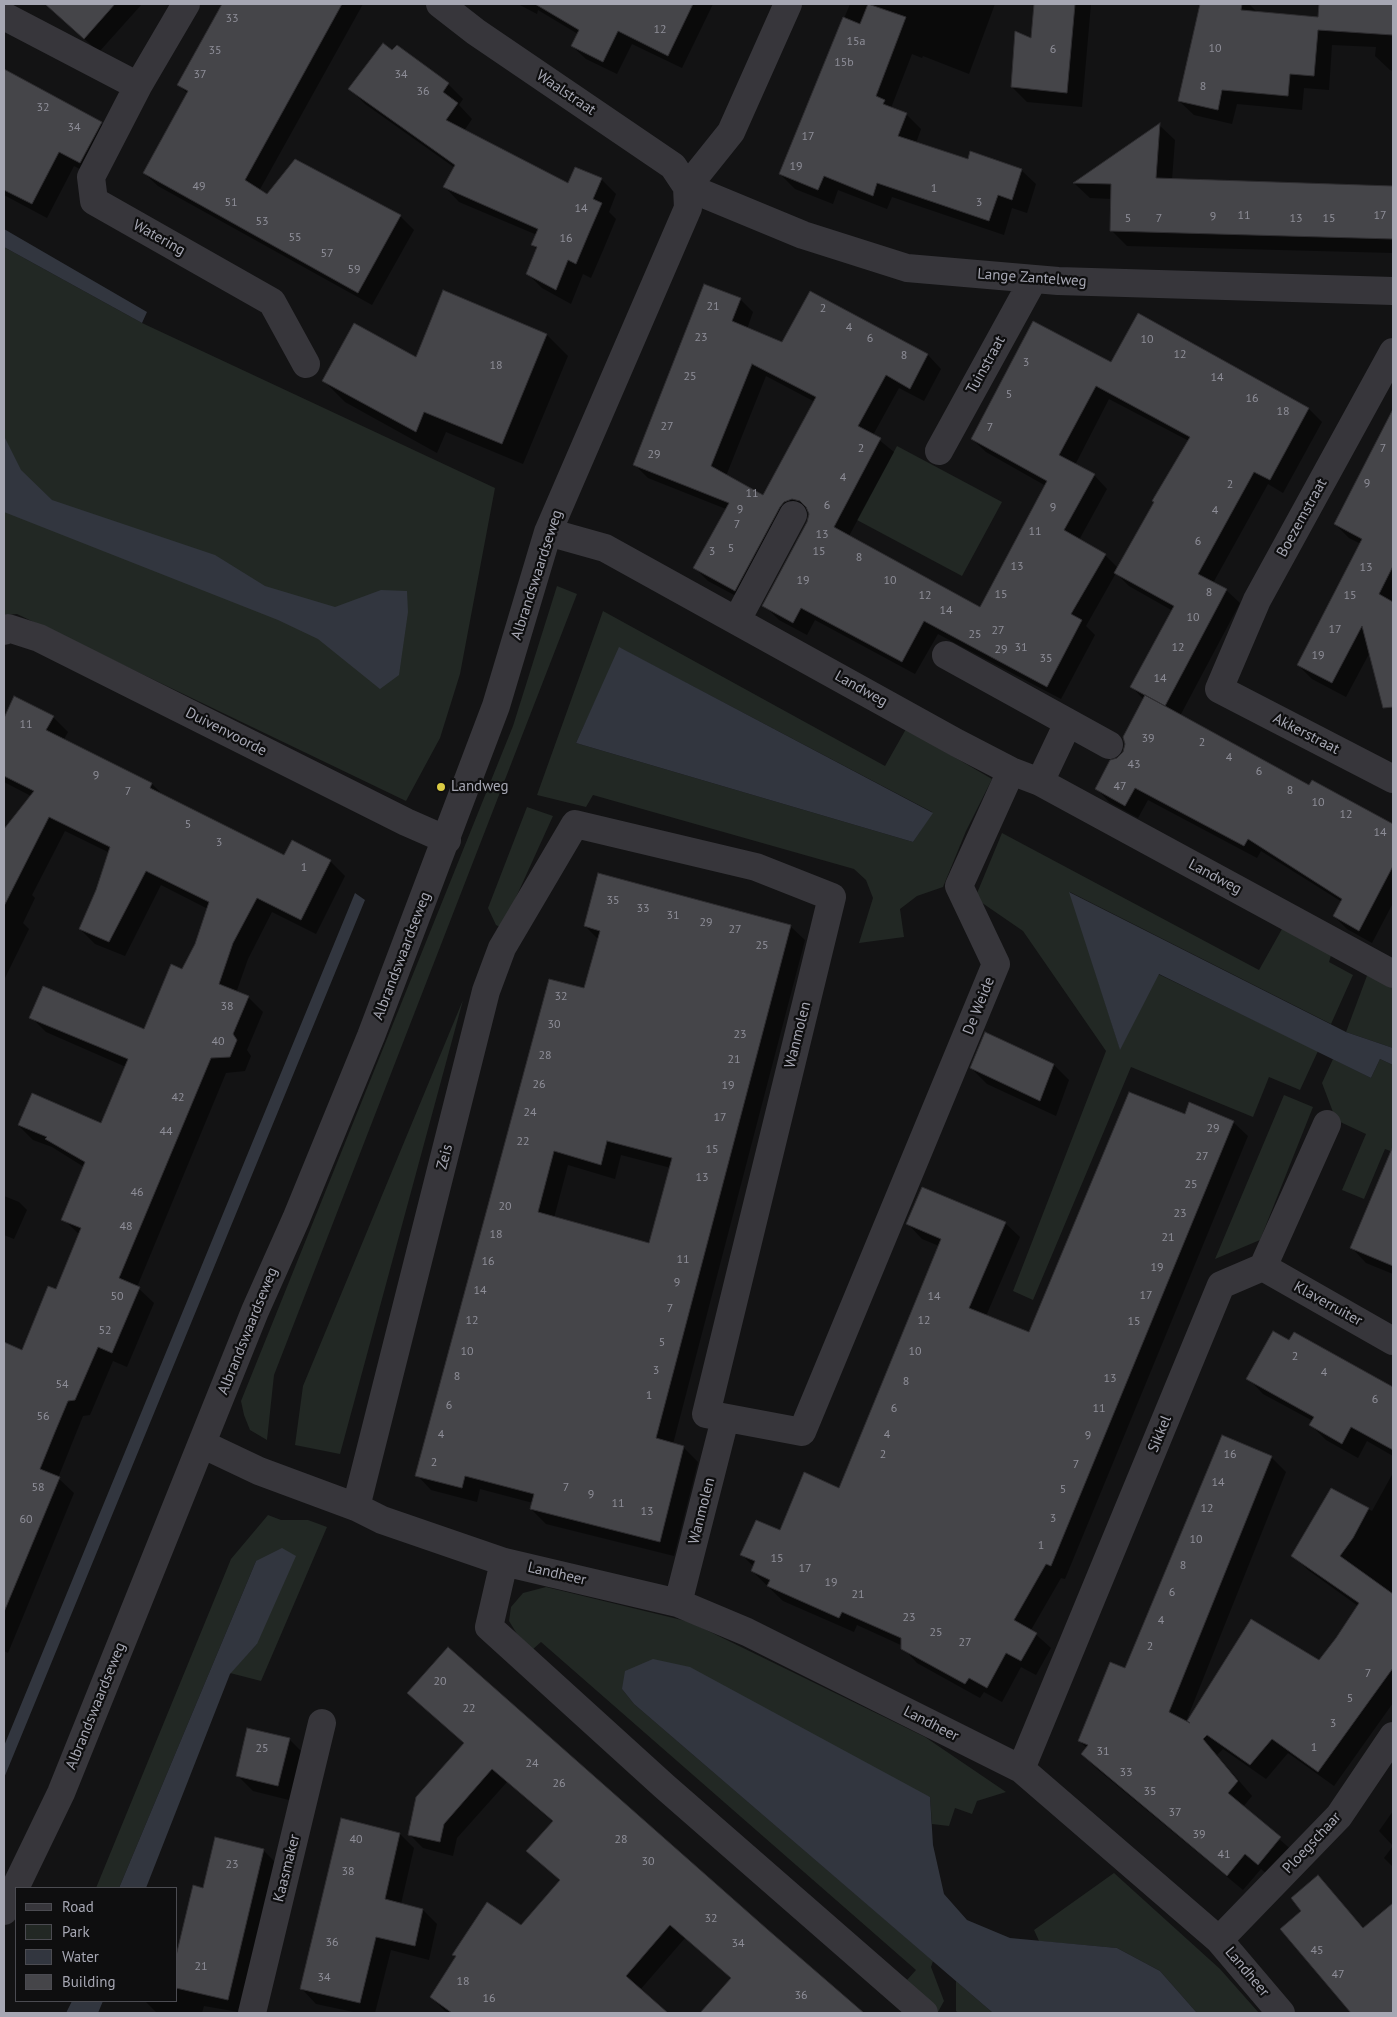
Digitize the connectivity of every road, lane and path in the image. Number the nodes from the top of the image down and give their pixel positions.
1 (186, 4) edge
2 (440, 4) edge
3 (788, 4) edge
4 (4, 16) edge
5 (138, 86) junction
6 (686, 187) junction
7 (1033, 280) junction
8 (1393, 291) edge
9 (1393, 352) edge
10 (306, 364) dead end
11 (939, 451) dead end
12 (793, 515) dead end
13 (548, 532) junction
14 (737, 620) junction
15 (4, 631) edge
16 (946, 655) dead end
17 (1219, 689) joint
18 (1068, 722) junction
19 (1110, 745) dead end
20 (1011, 772) junction
21 (1393, 779) edge
22 (1040, 782) junction
23 (575, 824) joint
24 (447, 840) junction
25 (1392, 970) edge
26 (1327, 1124) dead end
27 (881, 1246) joint
28 (1263, 1267) junction
29 (1393, 1341) edge
30 (725, 1419) junction
31 (202, 1444) junction
32 (356, 1506) junction
33 (504, 1562) junction
34 (678, 1603) junction
35 (322, 1722) dead end
36 (1393, 1736) edge
37 (1021, 1769) junction
38 (5, 1906) edge
39 (1219, 1940) junction
40 (252, 2013) edge
41 (924, 2013) edge
42 (1281, 2013) edge

1 - 5 street, Watering
2 - 6 street, Waalstraat
3 - 6 street
4 - 5 street
5 - 10 street, Watering
6 - 7 street, Lange Zantelweg
6 - 13 street, Albrandswaardseweg
7 - 8 street, Lange Zantelweg
7 - 11 street, Tuinstraat
9 - 17 street, Boezemstraat
12 - 14 street
13 - 14 street, Landweg
13 - 24 street, Albrandswaardseweg
14 - 20 street, Landweg
15 - 24 street, Duivenvoorde
16 - 18 street
17 - 21 street, Akkerstraat
18 - 19 street
18 - 22 street
20 - 22 street, Landweg
20 - 27 street, De Weide
22 - 25 street, Landweg
23 - 30 street, Wanmolen
23 - 32 street, Zeis
24 - 31 street, Albrandswaardseweg
26 - 28 street
27 - 30 street, Wanmolen
28 - 29 street, Klaverruiter
28 - 37 street, Sikkel
30 - 34 street, Wanmolen
31 - 32 street, Landheer
31 - 38 street, Albrandswaardseweg
32 - 33 street, Landheer
33 - 34 street, Landheer
33 - 41 street
34 - 37 street, Landheer
35 - 40 street, Kaasmaker
36 - 39 street, Ploegschaar
37 - 39 street, Landheer
39 - 42 street, Landheer

